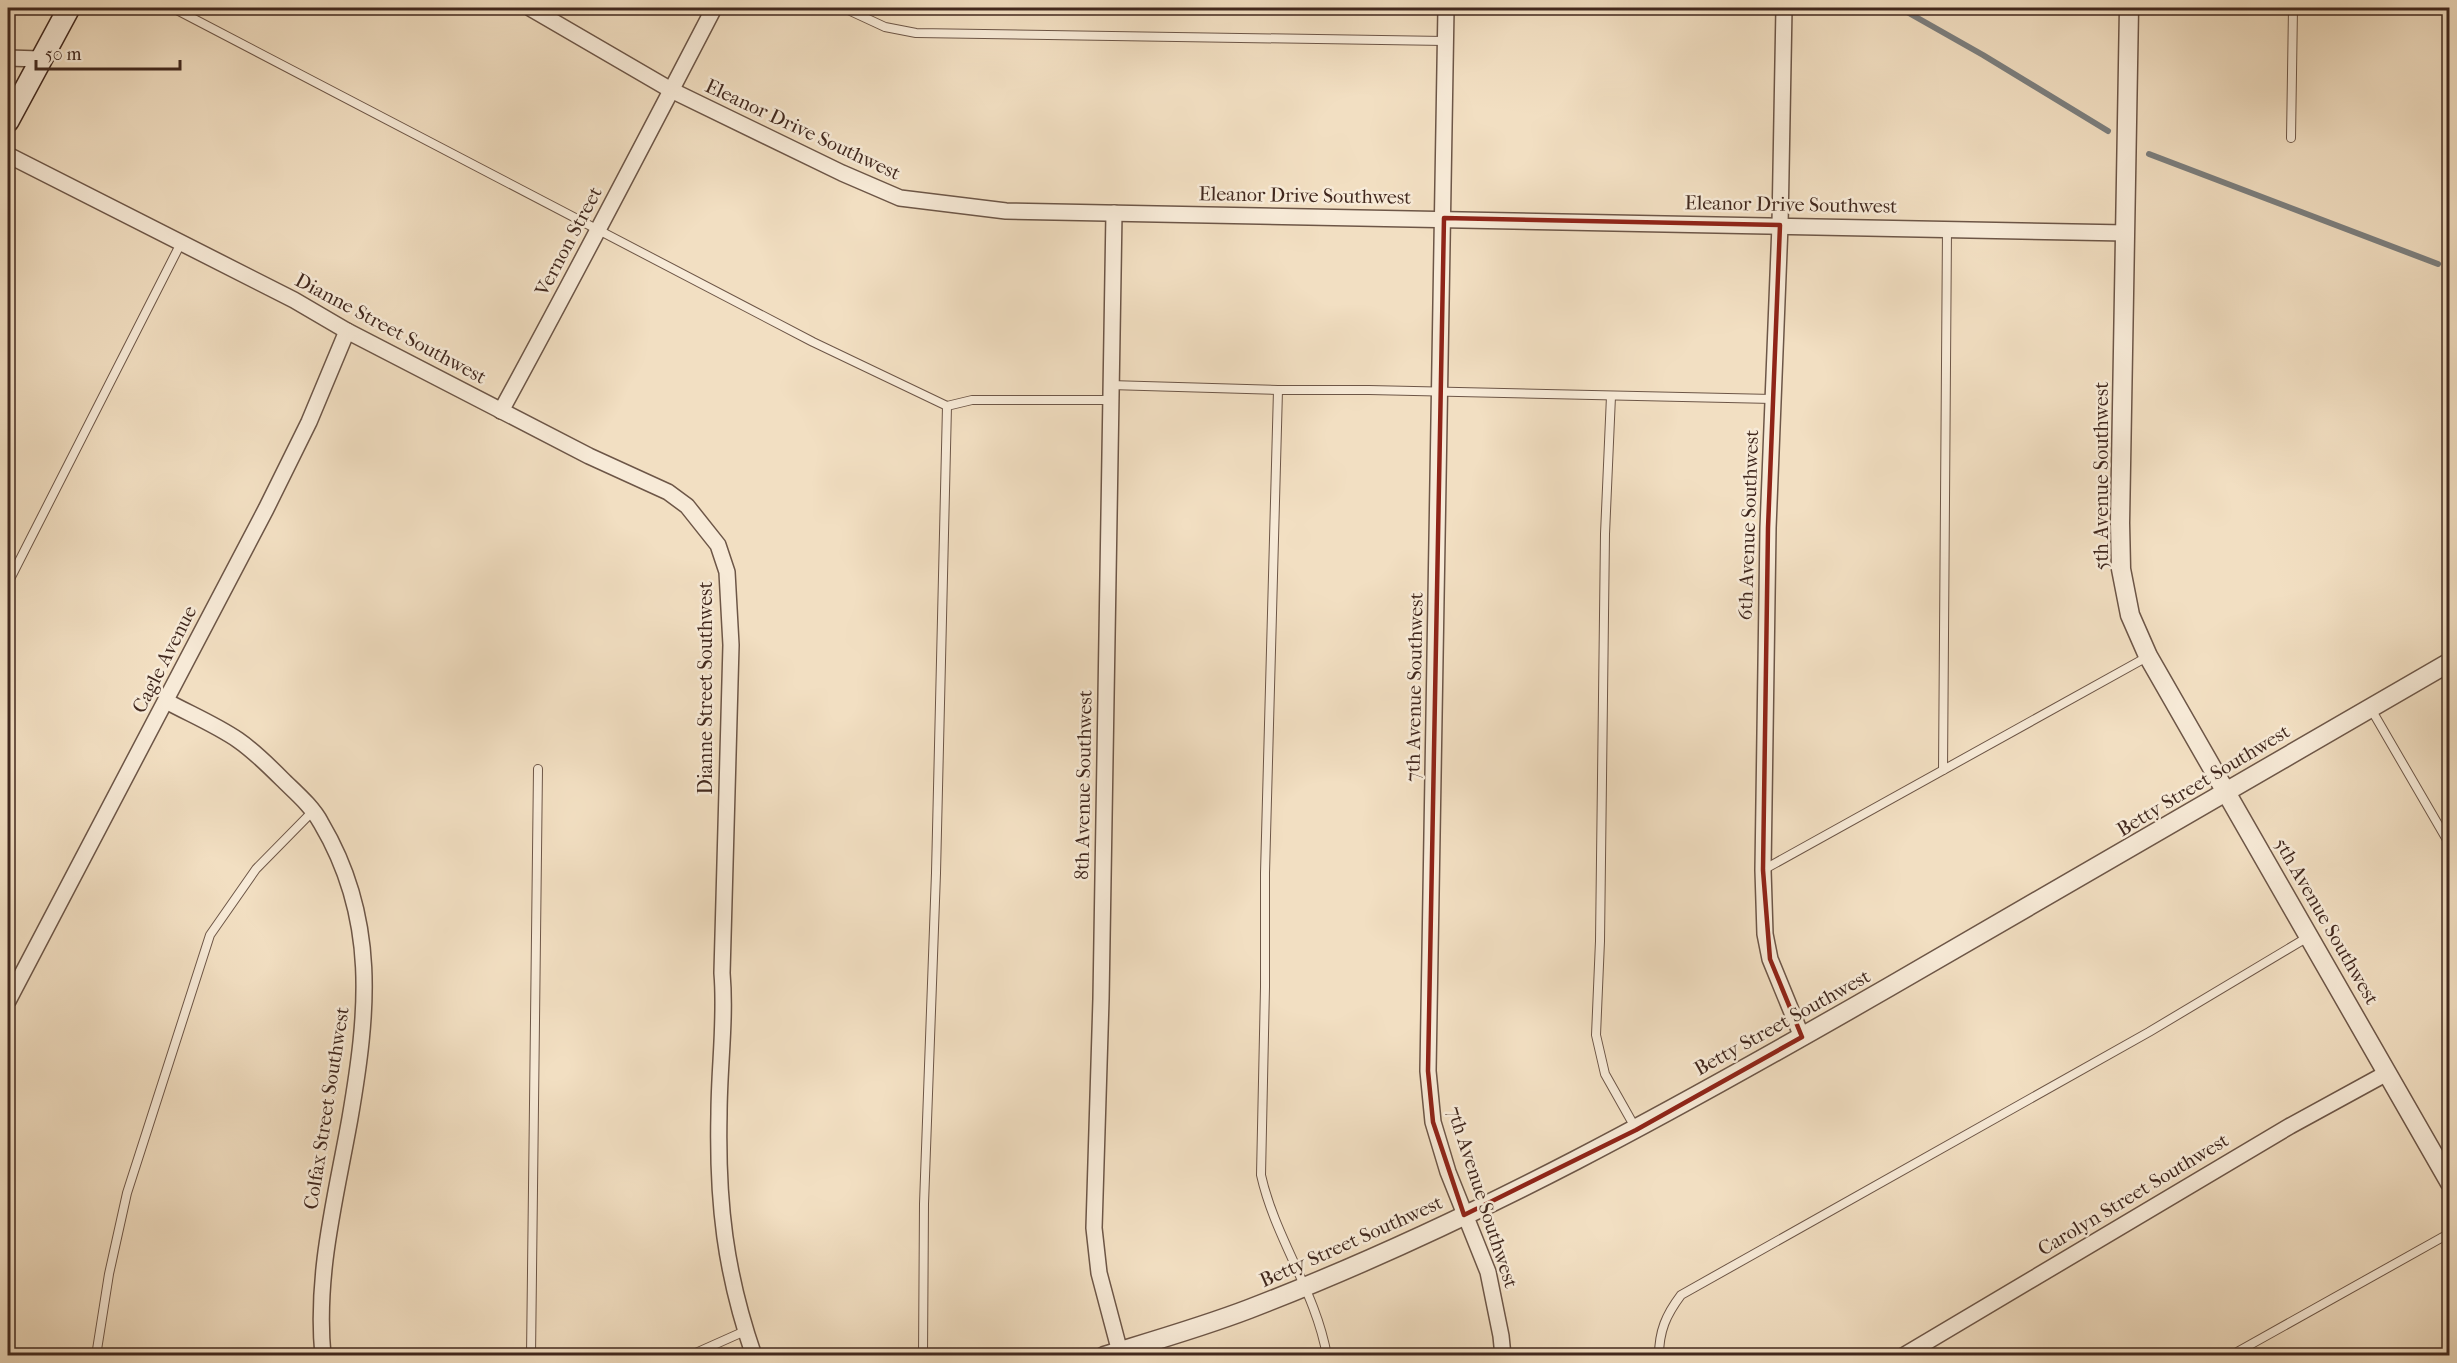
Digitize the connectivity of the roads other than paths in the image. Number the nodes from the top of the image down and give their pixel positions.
1 (69, 8) edge
2 (173, 8) edge
3 (531, 8) edge
4 (714, 8) edge
5 (844, 8) edge
6 (1446, 8) edge
7 (1784, 8) edge
8 (2129, 8) edge
9 (2293, 8) edge
10 (1445, 41) junction
11 (8, 58) edge
12 (40, 59) junction
13 (671, 90) junction
14 (8, 121) edge
15 (2291, 138) dead end
16 (8, 155) edge
17 (1114, 213) junction
18 (1444, 218) junction
19 (1779, 225) junction
20 (1947, 229) junction
21 (599, 231) junction
22 (2126, 233) junction
23 (182, 243) junction
24 (347, 331) junction
25 (1278, 390) junction
26 (1110, 392) junction
27 (1438, 393) junction
28 (1611, 396) junction
29 (1773, 399) junction
30 (947, 406) junction
31 (501, 411) junction
32 (8, 583) edge
33 (2148, 656) junction
34 (2450, 662) edge
35 (166, 701) junction
36 (2370, 708) junction
37 (538, 769) dead end
38 (1943, 770) junction
39 (2228, 793) junction
40 (313, 811) junction
41 (2450, 845) edge
42 (1763, 870) junction
43 (2308, 938) junction
44 (8, 1001) edge
45 (1802, 1037) junction
46 (2387, 1073) junction
47 (1636, 1130) junction
48 (2450, 1183) edge
49 (1464, 1215) junction
50 (2450, 1233) edge
51 (1304, 1287) junction
52 (745, 1331) junction
53 (1115, 1354) edge
54 (96, 1356) edge
55 (323, 1356) edge
56 (531, 1356) edge
57 (689, 1356) edge
58 (754, 1356) edge
59 (923, 1356) edge
60 (1327, 1356) edge
61 (1503, 1356) edge
62 (1659, 1356) edge
63 (1903, 1356) edge
64 (2230, 1356) edge

1 - 12 main road
2 - 21 lane
3 - 13 street, Eleanor Drive Southwest
4 - 13 street, Vernon Street
5 - 10 lane
6 - 10 street, 7th Avenue Southwest
7 - 19 street, 6th Avenue Southwest
8 - 22 street, 5th Avenue Southwest
9 - 15 lane
10 - 18 street, 7th Avenue Southwest
11 - 12 street
12 - 14 main road
13 - 17 street, Eleanor Drive Southwest
13 - 21 street, Vernon Street
16 - 23 street, Dianne Street Southwest
17 - 18 street, Eleanor Drive Southwest
17 - 26 street, 8th Avenue Southwest
18 - 19 street, Eleanor Drive Southwest
18 - 27 street, 7th Avenue Southwest
19 - 20 street, Eleanor Drive Southwest
19 - 29 street, 6th Avenue Southwest
20 - 22 street, Eleanor Drive Southwest
20 - 38 lane
21 - 30 lane
21 - 31 street, Vernon Street
22 - 33 street, 5th Avenue Southwest
23 - 24 street, Dianne Street Southwest
23 - 32 lane
24 - 31 street, Dianne Street Southwest
24 - 35 street, Cagle Avenue
25 - 26 lane
25 - 27 lane
25 - 51 lane
26 - 30 lane
26 - 53 street, 8th Avenue Southwest
27 - 28 lane
27 - 49 street, 7th Avenue Southwest
28 - 29 lane
28 - 47 lane
29 - 42 street, 6th Avenue Southwest
30 - 59 lane
31 - 52 street, Dianne Street Southwest
33 - 38 lane
33 - 39 street, 5th Avenue Southwest
34 - 36 street, Betty Street Southwest
35 - 40 street, Colfax Street Southwest
35 - 44 street, Cagle Avenue
36 - 39 street, Betty Street Southwest
36 - 41 lane
37 - 56 lane
38 - 42 lane
39 - 43 street, 5th Avenue Southwest
39 - 45 street, Betty Street Southwest
40 - 54 lane
40 - 55 street, Colfax Street Southwest
42 - 45 street, 6th Avenue Southwest
43 - 46 street, 5th Avenue Southwest
43 - 62 lane
45 - 47 street, Betty Street Southwest
46 - 48 street, 5th Avenue Southwest
46 - 63 street, Carolyn Street Southwest
47 - 49 street, Betty Street Southwest
49 - 51 street, Betty Street Southwest
49 - 61 street, 7th Avenue Southwest
50 - 64 lane
51 - 53 street, Betty Street Southwest
51 - 60 lane
52 - 57 lane
52 - 58 street, Dianne Street Southwest

